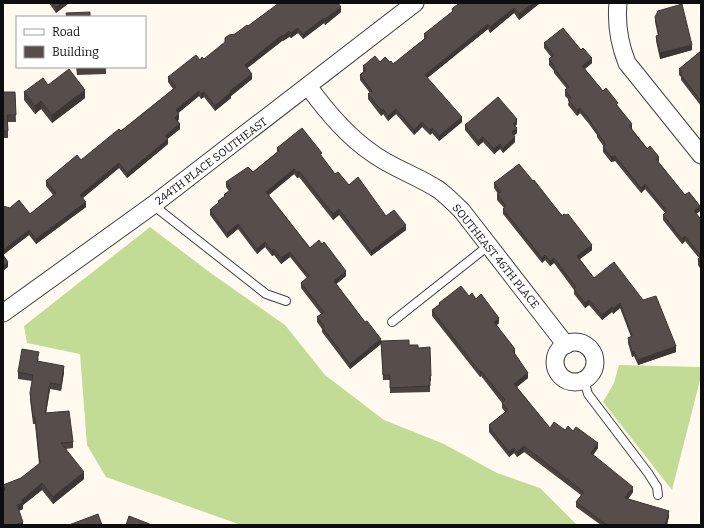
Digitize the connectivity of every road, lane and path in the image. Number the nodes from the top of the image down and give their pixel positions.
1 (415, 3) edge
2 (618, 3) edge
3 (308, 86) junction
4 (701, 155) edge
5 (153, 205) junction
6 (488, 246) junction
7 (286, 301) dead end
8 (3, 313) edge
9 (392, 322) dead end
10 (566, 345) junction
11 (584, 380) junction
12 (658, 495) dead end

1 - 3 street, 244TH PLACE SOUTHEAST
2 - 4 street
3 - 5 street, 244TH PLACE SOUTHEAST
3 - 6 street, SOUTHEAST 46TH PLACE
5 - 7 lane
5 - 8 street, 244TH PLACE SOUTHEAST
6 - 9 lane
6 - 10 street, SOUTHEAST 46TH PLACE
10 - 11 street
10 - 11 street
11 - 12 lane

